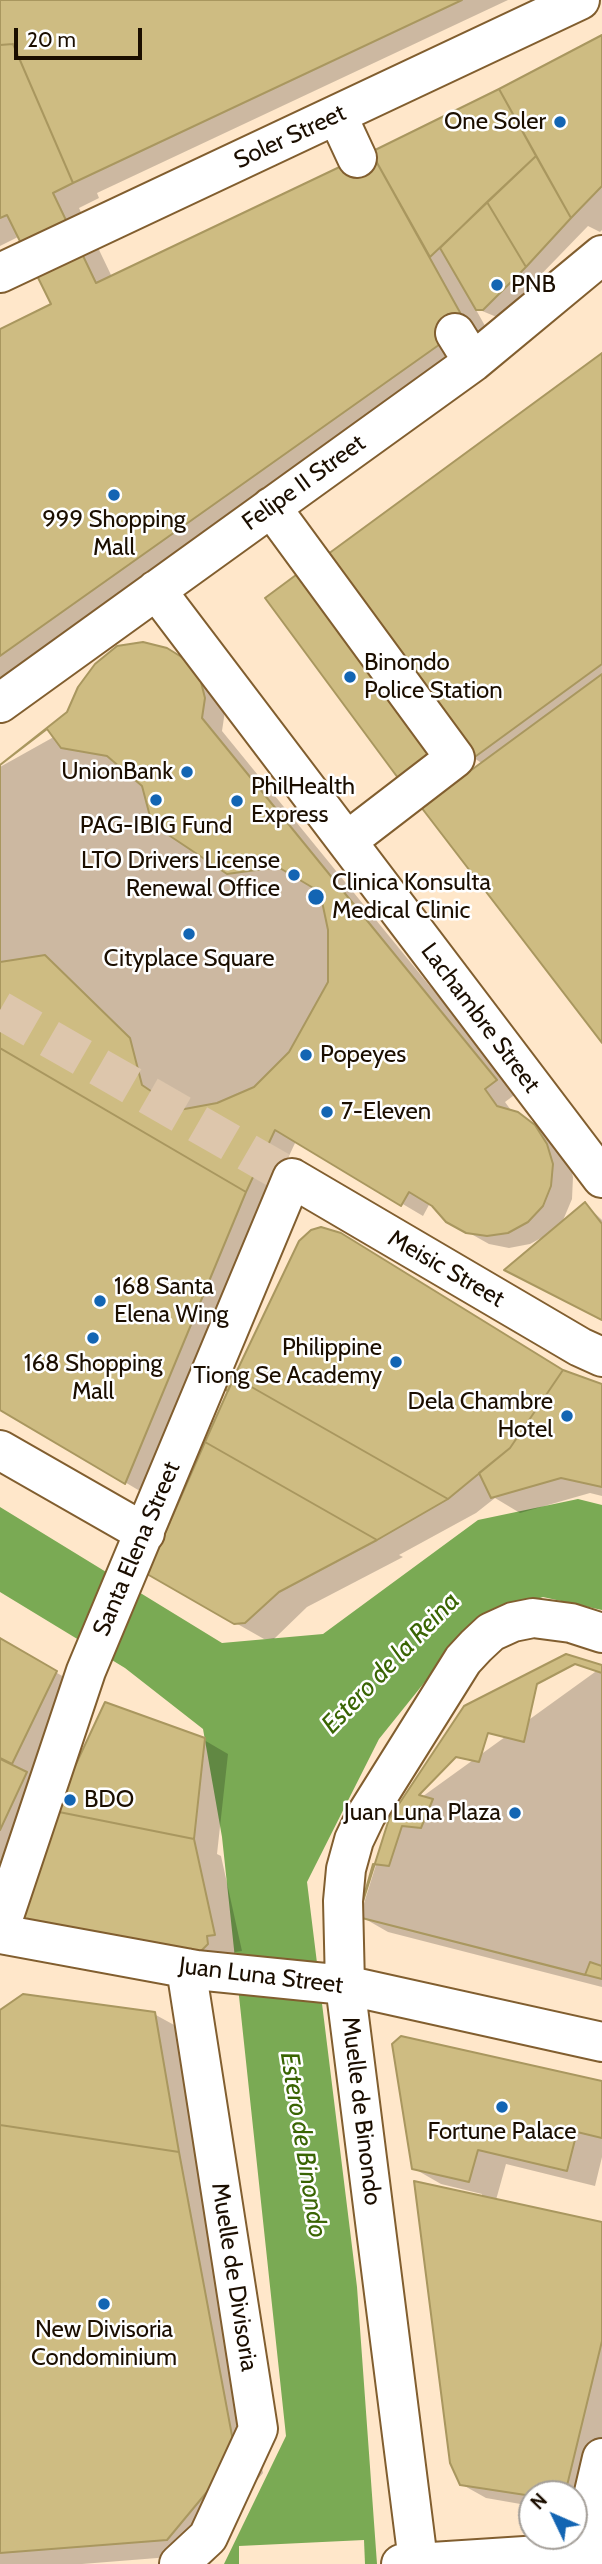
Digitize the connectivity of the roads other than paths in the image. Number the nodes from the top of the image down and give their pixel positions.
1 (580, 0) edge
2 (337, 115) junction
3 (357, 158) dead end
4 (602, 255) edge
5 (0, 273) edge
6 (271, 507) junction
7 (156, 590) junction
8 (0, 703) edge
9 (347, 841) junction
10 (292, 1178) joint
11 (602, 1178) edge
12 (602, 1356) edge
13 (0, 1450) edge
14 (138, 1547) junction
15 (602, 1633) edge
16 (0, 1927) edge
17 (0, 1934) edge
18 (191, 1969) junction
19 (338, 1984) junction
20 (602, 2042) edge
21 (602, 2458) edge
22 (591, 2551) edge
23 (409, 2563) edge
24 (179, 2564) edge

1 - 2 street, Soler Street
2 - 3 street
2 - 5 street, Soler Street
4 - 6 street, Felipe II Street
6 - 7 street, Felipe II Street
6 - 9 street
7 - 8 street, Felipe II Street
7 - 9 street, Lachambre Street
9 - 11 street, Lachambre Street
10 - 12 street, Meisic Street
10 - 14 street, Santa Elena Street
13 - 14 street
14 - 16 street, Santa Elena Street
15 - 19 street, Muelle de Binondo
17 - 18 street, Juan Luna Street
18 - 19 street, Juan Luna Street
18 - 24 street, Muelle de Divisoria
19 - 20 street, Juan Luna Street
19 - 23 street, Muelle de Binondo
21 - 22 street
22 - 23 street, Muelle de Binondo

